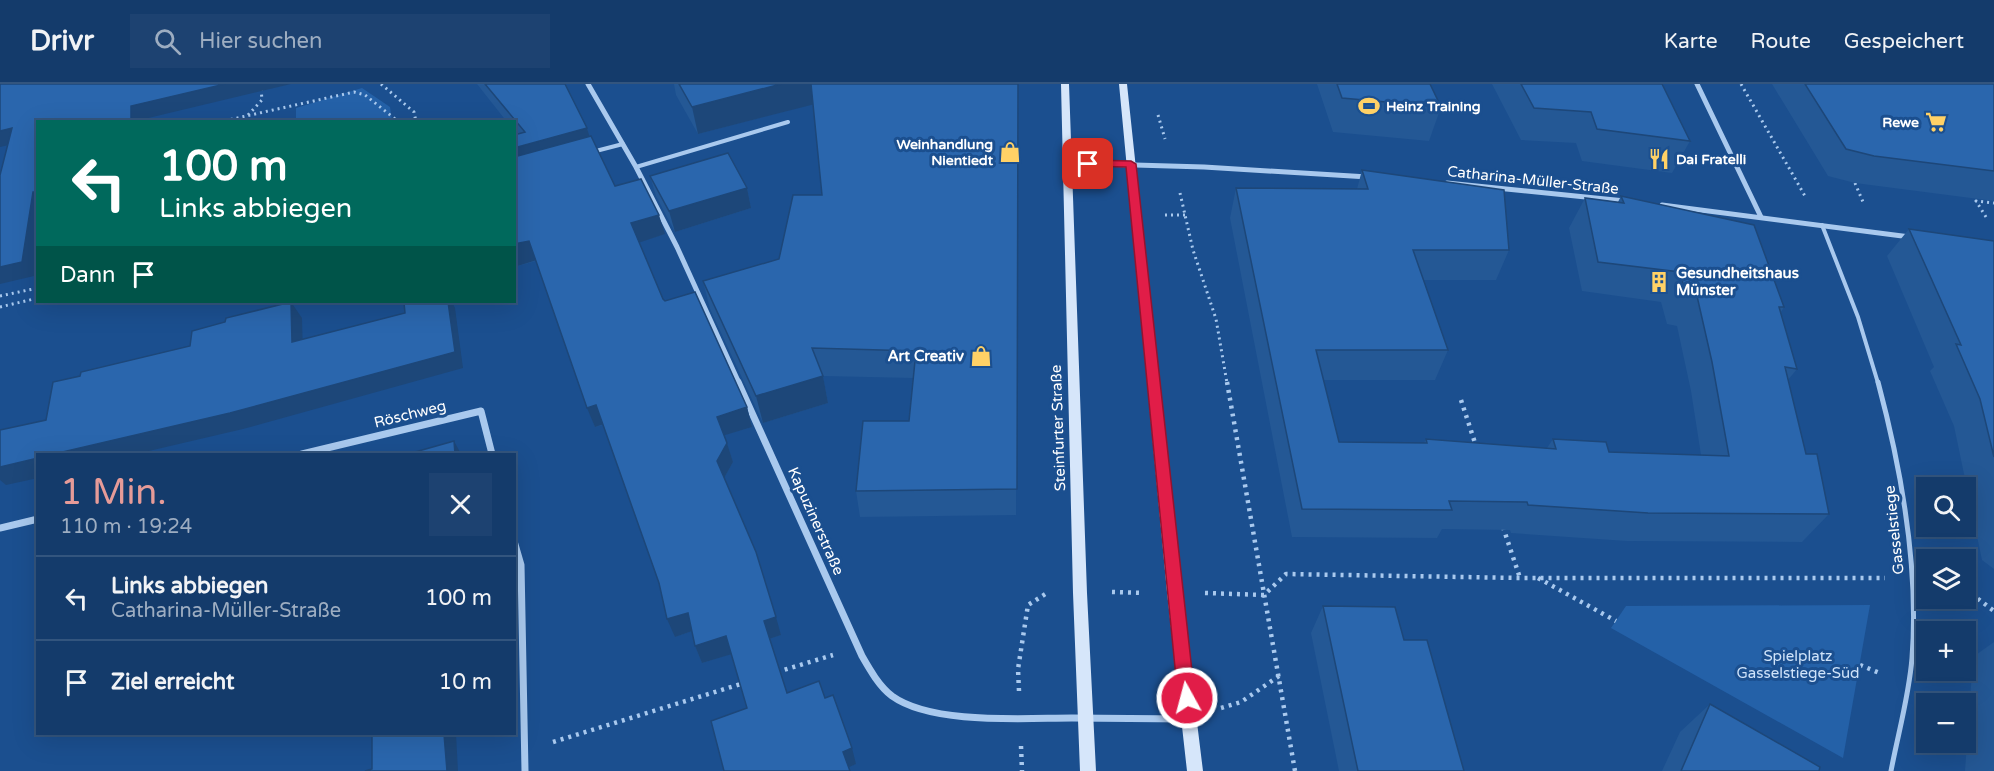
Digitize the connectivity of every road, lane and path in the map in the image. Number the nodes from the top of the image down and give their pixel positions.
1 (381, 84) edge
2 (588, 84) edge
3 (1065, 84) edge
4 (1124, 84) edge
5 (1697, 84) edge
6 (1741, 84) edge
7 (261, 88) dead end
8 (1156, 104) dead end
9 (248, 115) junction
10 (227, 120) edge
11 (396, 120) edge
12 (416, 120) edge
13 (788, 122) dead end
14 (623, 144) junction
15 (588, 153) edge
16 (1066, 163) junction
17 (1131, 164) junction
18 (636, 166) junction
19 (1172, 166) junction
20 (1378, 178) edge
21 (1434, 182) edge
22 (1855, 183) dead end
23 (1634, 202) edge
24 (1863, 202) dead end
25 (1994, 203) edge
26 (1657, 205) edge
27 (1761, 217) junction
28 (1986, 217) dead end
29 (1822, 225) junction
30 (1914, 238) edge
31 (36, 288) edge
32 (0, 296) edge
33 (36, 298) edge
34 (0, 307) edge
35 (1461, 400) dead end
36 (306, 453) edge
37 (492, 453) edge
38 (1480, 456) edge
39 (36, 519) edge
40 (1502, 522) edge
41 (0, 528) edge
42 (516, 548) edge
43 (1912, 574) junction
44 (1520, 578) junction
45 (1538, 578) junction
46 (1115, 592) dead end
47 (1046, 593) dead end
48 (1147, 593) dead end
49 (1264, 595) junction
50 (1976, 597) edge
51 (1994, 611) edge
52 (1616, 621) dead end
53 (859, 647) junction
54 (769, 675) edge
55 (1279, 676) junction
56 (747, 682) edge
57 (1021, 717) junction
58 (1085, 718) junction
59 (1189, 719) junction
60 (527, 751) junction
61 (525, 771) edge
62 (1022, 771) edge
63 (1088, 771) edge
64 (1195, 771) edge
65 (1295, 771) edge
66 (1891, 771) edge

1 - 12 path
2 - 14 street, Kapuzinerstraße
3 - 16 main road, Steinfurter Straße
4 - 17 main road
5 - 27 street
6 - 29 path
7 - 9 path
8 - 19 path
9 - 10 path
9 - 11 path
13 - 18 lane
14 - 15 lane
14 - 18 street, Kapuzinerstraße
16 - 17 street
16 - 58 main road, Steinfurter Straße
17 - 19 street
17 - 59 main road
18 - 53 street, Kapuzinerstraße
19 - 20 street
19 - 49 path
21 - 23 street, Catharina-Müller-Straße
22 - 24 path
25 - 28 path
26 - 27 street
27 - 29 street
29 - 30 street
29 - 43 lane, Gasselstiege
31 - 32 path
33 - 34 path
35 - 38 path
36 - 37 street, Röschweg
39 - 41 street
40 - 44 path
42 - 60 street
43 - 45 path
43 - 66 lane, Gasselstiege
44 - 45 path
44 - 49 path
45 - 52 path
46 - 48 path
47 - 57 path
49 - 55 path
50 - 51 path
53 - 54 path
53 - 57 street, Kapuzinerstraße
55 - 59 path
55 - 65 path
56 - 60 path
57 - 58 street, Kapuzinerstraße
57 - 62 path
58 - 59 street, Kapuzinerstraße
58 - 63 main road, Steinfurter Straße
59 - 64 main road
60 - 61 street

